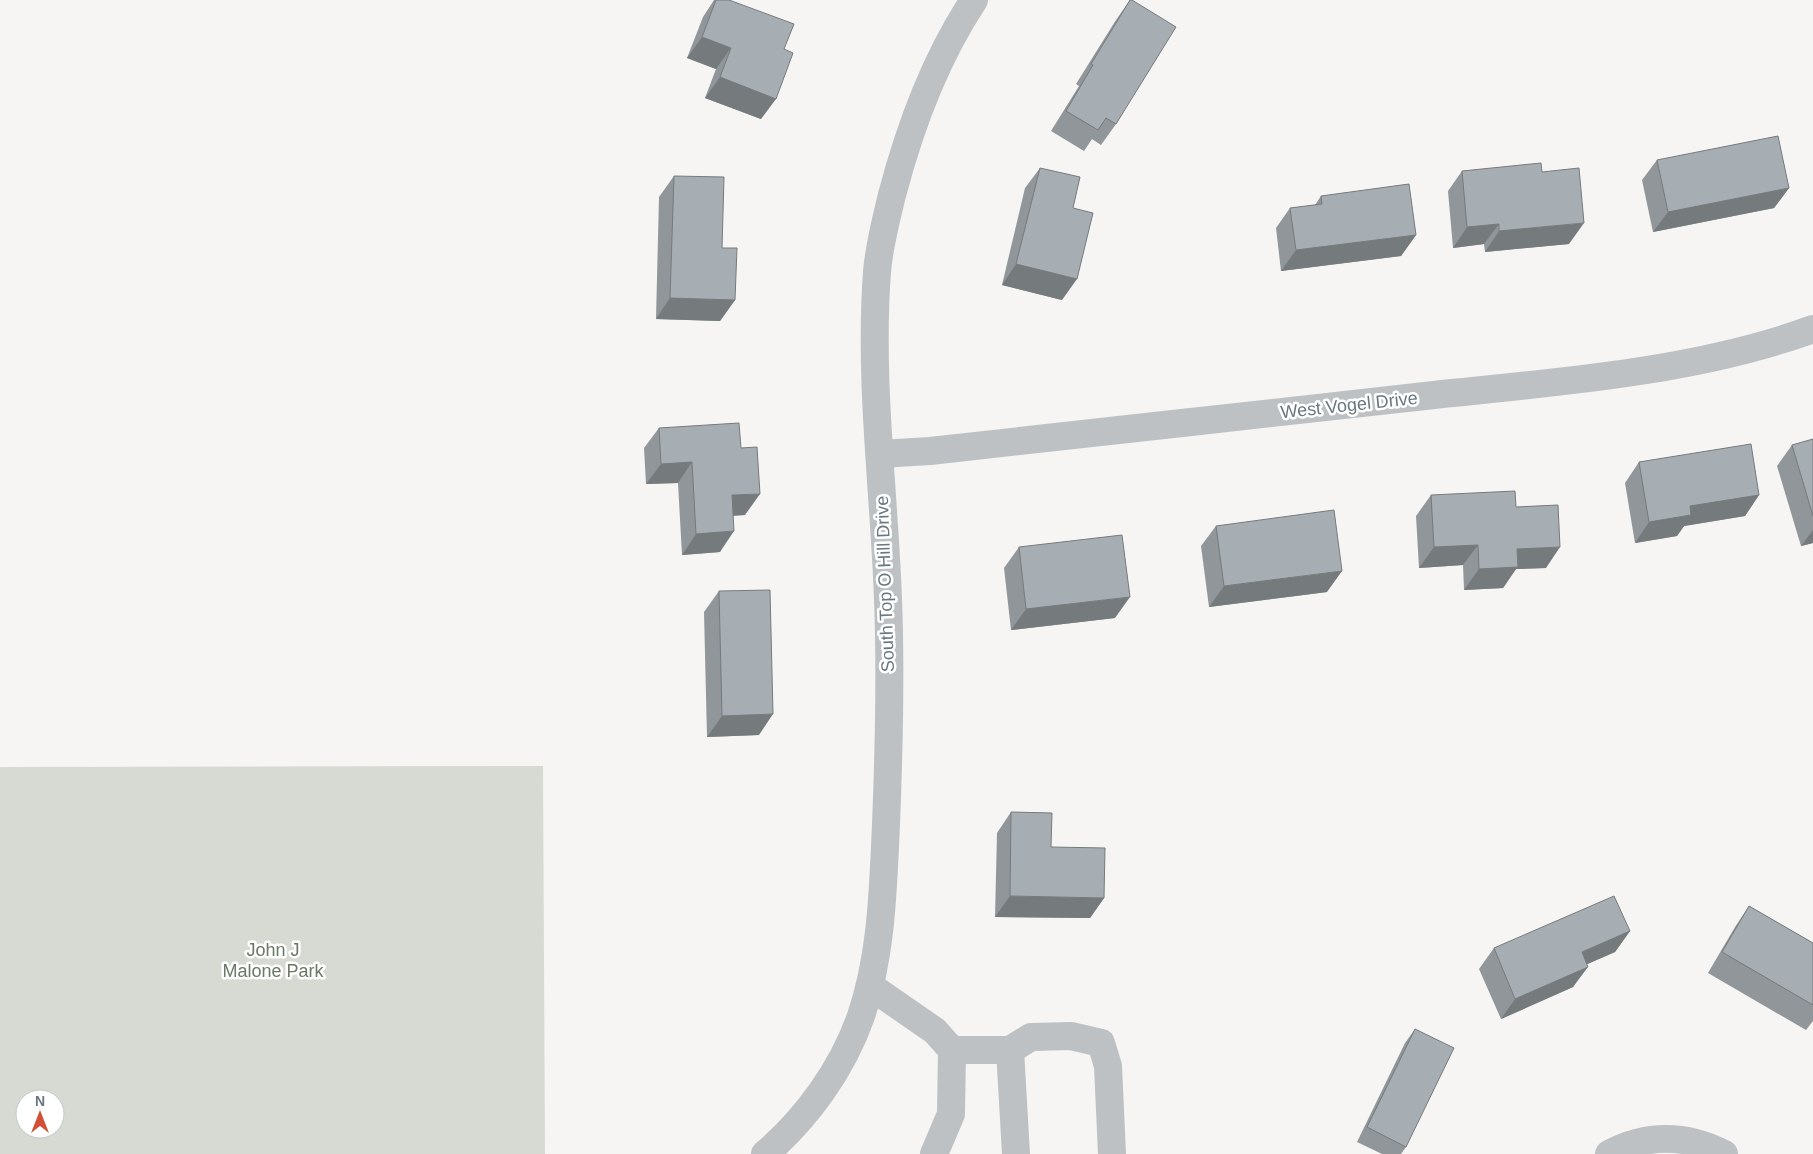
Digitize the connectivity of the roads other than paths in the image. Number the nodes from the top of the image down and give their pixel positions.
1 (974, 0) edge
2 (1813, 329) edge
3 (880, 454) junction
4 (870, 986) junction
5 (952, 1050) junction
6 (1010, 1050) junction
7 (780, 1150) edge
8 (934, 1154) edge
9 (1016, 1154) edge
10 (1112, 1154) edge
11 (1609, 1154) edge
12 (1724, 1154) edge

1 - 3 street, South Top O Hill Drive
2 - 3 street, West Vogel Drive
3 - 4 street, South Top O Hill Drive
4 - 5 street
4 - 7 street, South Top O Hill Drive
5 - 6 street
5 - 8 street
6 - 9 street
6 - 10 street
11 - 12 street

